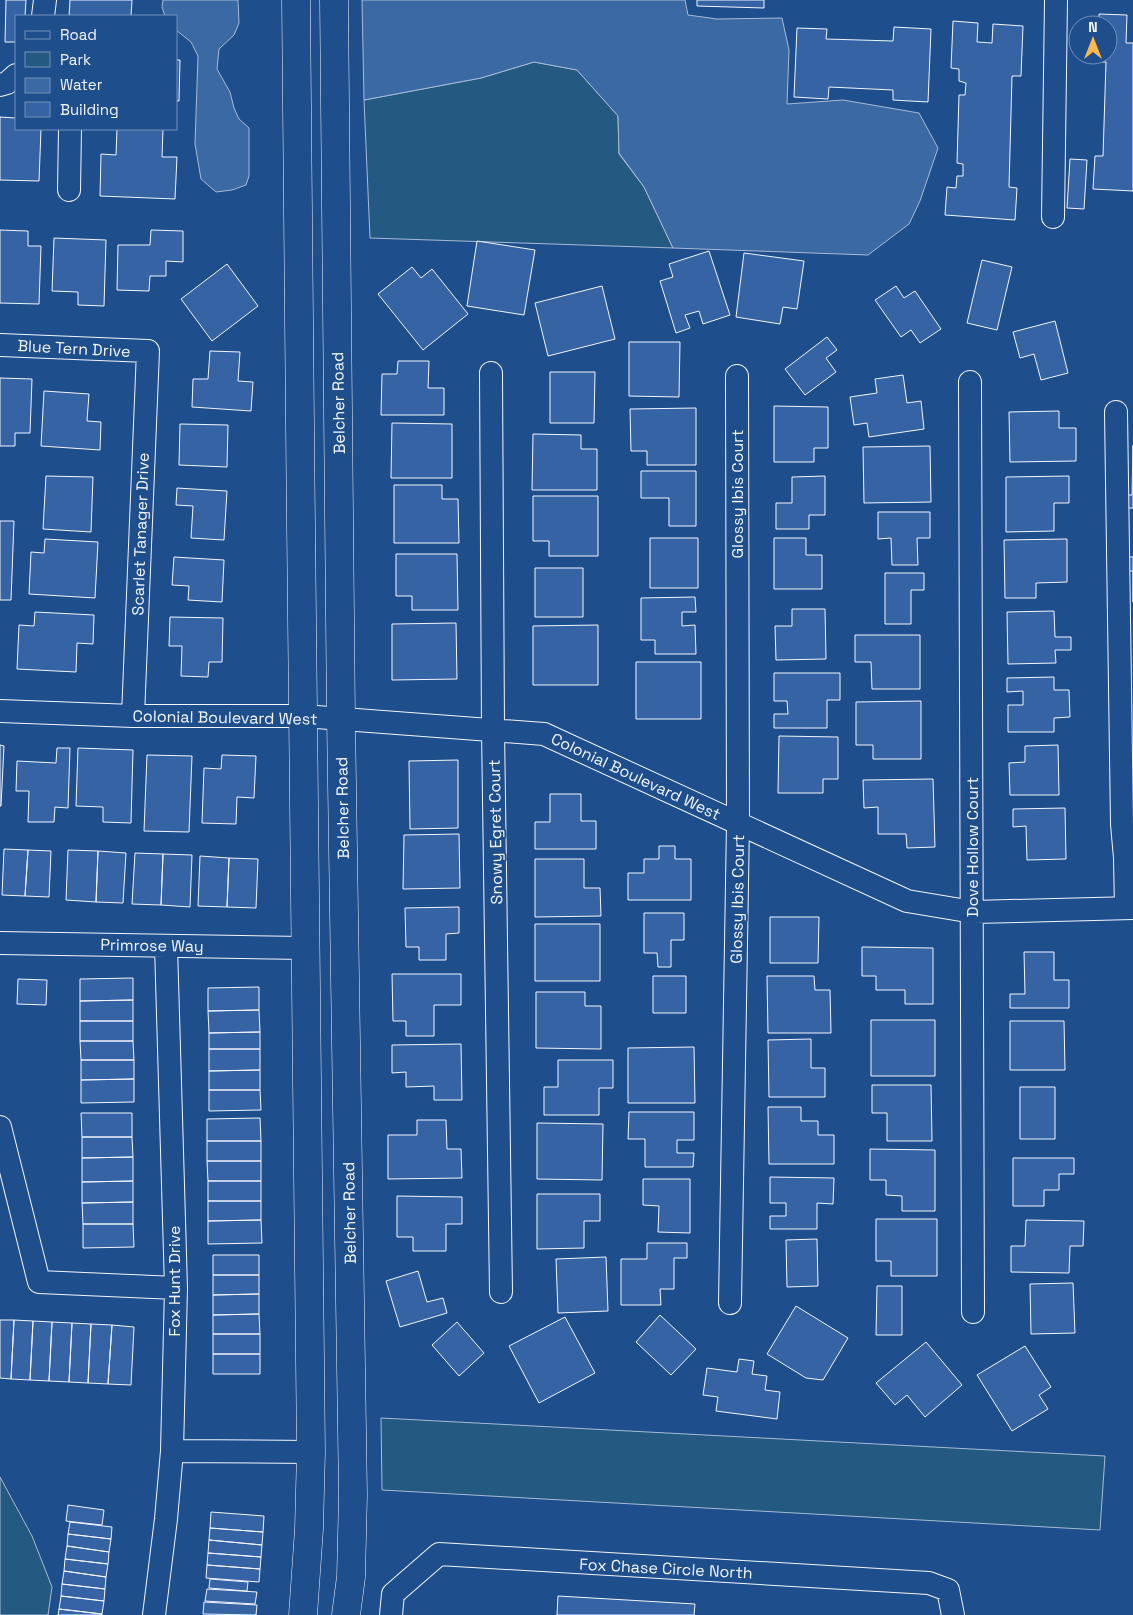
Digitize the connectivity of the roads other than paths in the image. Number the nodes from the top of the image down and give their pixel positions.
1 (45, 0) edge
2 (296, 0) edge
3 (334, 0) edge
4 (1056, 0) edge
5 (43, 15) edge
6 (15, 76) edge
7 (0, 85) edge
8 (70, 130) edge
9 (69, 190) dead end
10 (1053, 217) dead end
11 (0, 345) edge
12 (148, 351) joint
13 (491, 372) dead end
14 (737, 376) dead end
15 (970, 382) dead end
16 (1116, 412) dead end
17 (1125, 528) edge
18 (0, 711) edge
19 (133, 716) junction
20 (304, 716) junction
21 (341, 719) junction
22 (493, 729) junction
23 (738, 823) junction
24 (1129, 858) edge
25 (1129, 908) edge
26 (973, 912) junction
27 (0, 943) edge
28 (166, 946) junction
29 (304, 948) junction
30 (0, 1126) edge
31 (176, 1288) junction
32 (501, 1292) dead end
33 (730, 1303) dead end
34 (973, 1312) dead end
35 (172, 1451) junction
36 (311, 1452) junction
37 (352, 1452) junction
38 (154, 1615) edge
39 (303, 1615) edge
40 (346, 1615) edge
41 (391, 1615) edge
42 (953, 1615) edge

1 - 5 street
2 - 20 main road
3 - 21 main road, Belcher Road
4 - 10 street
6 - 7 street
8 - 9 street
11 - 12 street, Blue Tern Drive
12 - 19 street, Scarlet Tanager Drive
13 - 22 street, Snowy Egret Court
14 - 23 street, Glossy Ibis Court
15 - 26 street, Dove Hollow Court
16 - 17 street
17 - 24 street
18 - 19 street, Colonial Boulevard West
19 - 20 street, Colonial Boulevard West
20 - 21 street, Colonial Boulevard West
20 - 29 main road
21 - 22 street, Colonial Boulevard West
21 - 37 main road, Belcher Road
22 - 23 street, Colonial Boulevard West
22 - 32 street, Snowy Egret Court
23 - 26 street, Colonial Boulevard West
23 - 33 street, Glossy Ibis Court
24 - 25 street
25 - 26 street, Colonial Boulevard West
26 - 34 street, Dove Hollow Court
27 - 28 street, Primrose Way
28 - 29 street, Primrose Way
28 - 31 street, Fox Hunt Drive
29 - 36 main road
30 - 31 street
31 - 35 street, Fox Hunt Drive
35 - 36 street
35 - 38 street, Fox Hunt Drive
36 - 37 main road
36 - 39 main road
37 - 40 main road, Belcher Road
41 - 42 street, Fox Chase Circle North

